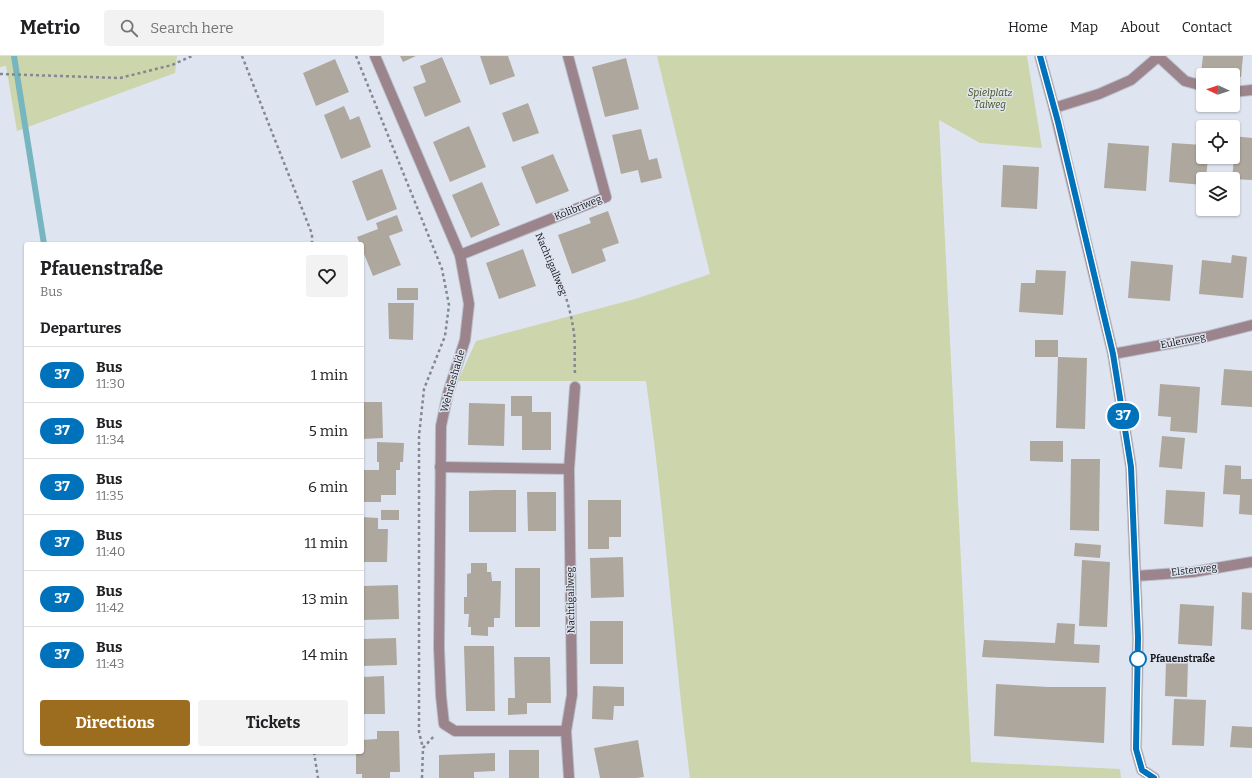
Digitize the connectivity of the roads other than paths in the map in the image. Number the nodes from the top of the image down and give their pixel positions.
1 (375, 56) edge
2 (568, 56) edge
3 (1040, 56) edge
4 (1159, 56) edge
5 (1196, 84) edge
6 (1252, 90) edge
7 (1240, 91) edge
8 (1054, 108) junction
9 (460, 256) junction
10 (1252, 325) edge
11 (1113, 354) junction
12 (575, 387) road end
13 (440, 467) junction
14 (570, 469) junction
15 (1252, 562) edge
16 (1136, 576) junction
17 (566, 731) junction
18 (570, 778) edge
19 (1154, 778) edge

1 - 9 street, Wehrleshalde
2 - 9 street, Kolibriweg
3 - 8 street
4 - 5 street
4 - 8 street
6 - 7 street
8 - 11 street
9 - 13 street, Wehrleshalde
10 - 11 street, Eulenweg
11 - 16 street
12 - 14 street, Nachtigallweg
13 - 14 street
13 - 17 street, Wehrleshalde
14 - 17 street, Nachtigallweg
15 - 16 street, Elsterweg
16 - 19 street
17 - 18 street, Nachtigallweg

